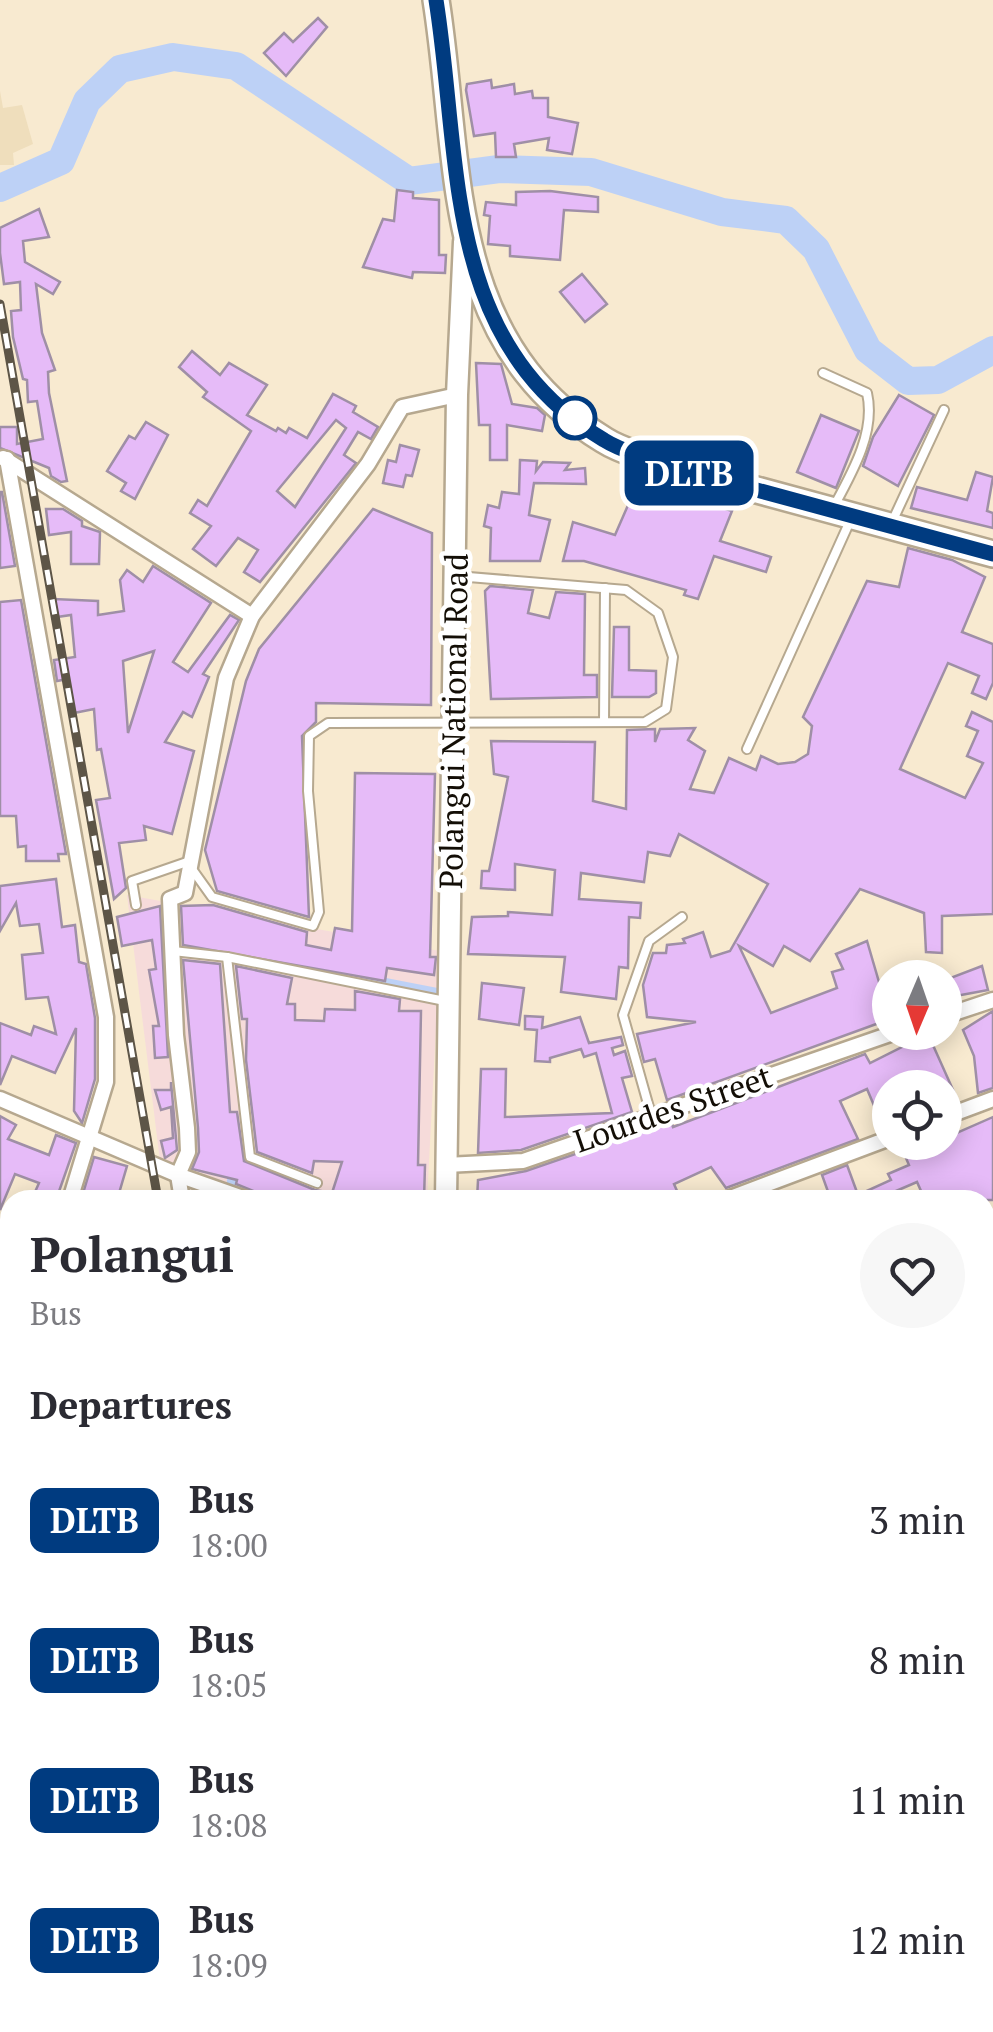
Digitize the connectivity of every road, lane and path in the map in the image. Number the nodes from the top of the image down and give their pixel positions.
1 (436, 0) edge
2 (464, 242) junction
3 (823, 373) dead end
4 (457, 395) junction
5 (944, 410) dead end
6 (3, 458) edge
7 (841, 514) junction
8 (890, 526) junction
9 (993, 554) edge
10 (457, 576) junction
11 (605, 588) junction
12 (252, 616) junction
13 (454, 720) junction
14 (604, 722) junction
15 (747, 749) dead end
16 (188, 862) junction
17 (136, 905) dead end
18 (682, 917) dead end
19 (173, 950) junction
20 (228, 957) junction
21 (993, 1000) edge
22 (450, 1002) junction
23 (962, 1010) edge
24 (872, 1040) edge
25 (993, 1099) edge
26 (0, 1100) edge
27 (962, 1111) edge
28 (652, 1118) junction
29 (89, 1137) junction
30 (872, 1145) edge
31 (446, 1164) junction
32 (178, 1175) junction
33 (317, 1183) dead end
34 (73, 1190) edge
35 (180, 1190) edge
36 (221, 1190) edge
37 (446, 1190) edge
38 (752, 1190) edge

1 - 2 highway
2 - 4 main road, Polangui National Road
2 - 7 highway
3 - 7 lane
4 - 10 main road, Polangui National Road
4 - 12 street
5 - 8 lane
6 - 12 street
6 - 29 street
7 - 8 highway
7 - 15 lane
8 - 9 highway
10 - 11 lane
10 - 13 main road, Polangui National Road
11 - 14 lane
11 - 14 lane
12 - 16 street
13 - 14 lane
13 - 16 lane
13 - 22 main road, Polangui National Road
16 - 17 lane
16 - 19 street
18 - 28 lane
19 - 20 lane
19 - 32 street
20 - 22 lane
20 - 33 lane
21 - 23 street
22 - 31 main road, Polangui National Road
24 - 28 street, Lourdes Street
25 - 27 street
26 - 29 street
28 - 31 street, Lourdes Street
29 - 32 street
29 - 34 street
30 - 38 street
31 - 37 main road, Polangui National Road
32 - 35 street
32 - 36 street

